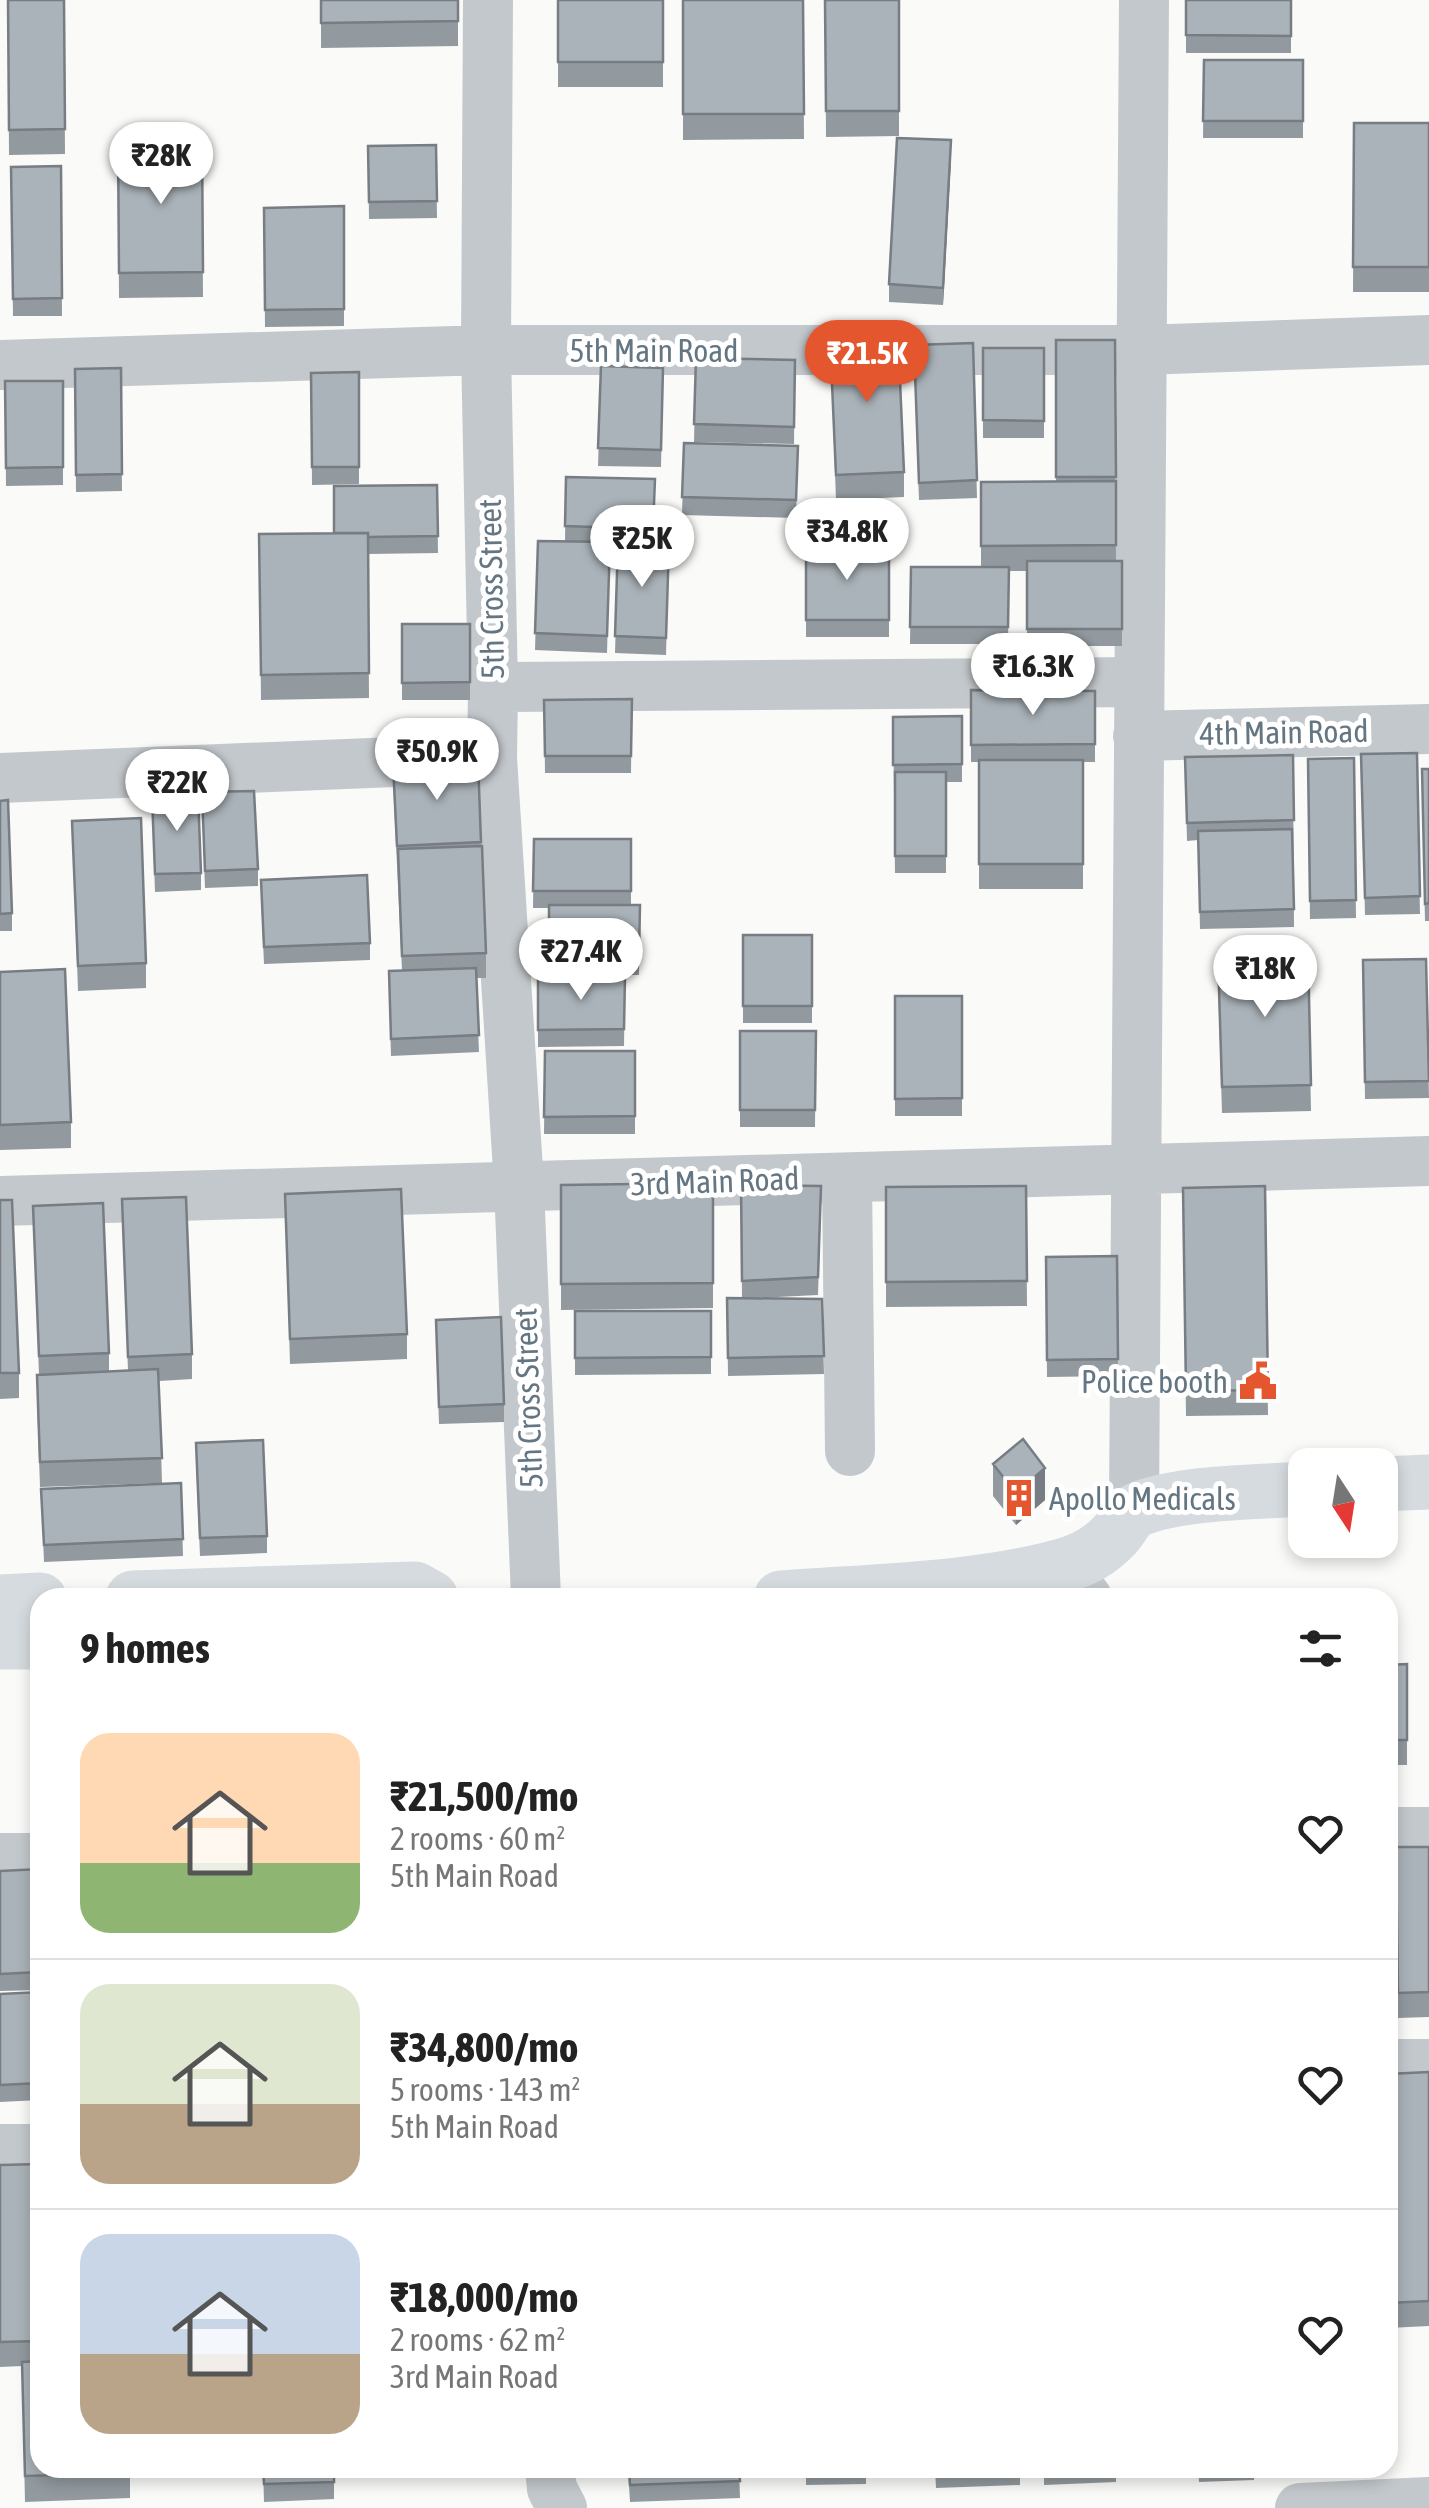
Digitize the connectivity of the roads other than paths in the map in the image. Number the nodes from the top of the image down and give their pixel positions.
1 (488, 0) edge
2 (1144, 0) edge
3 (1429, 340) edge
4 (486, 350) junction
5 (1141, 350) junction
6 (0, 365) edge
7 (1139, 682) junction
8 (493, 686) junction
9 (1429, 728) edge
10 (1138, 736) junction
11 (492, 758) junction
12 (0, 778) edge
13 (1429, 1161) edge
14 (1135, 1169) junction
15 (847, 1178) junction
16 (518, 1186) junction
17 (0, 1201) edge
18 (850, 1450) dead end
19 (1429, 1482) edge
20 (1398, 1483) edge
21 (1288, 1490) edge
22 (1398, 1513) edge
23 (1429, 1514) edge
24 (1288, 1517) edge
25 (1123, 1524) junction
26 (1074, 1582) edge
27 (536, 1588) edge
28 (918, 1588) edge
29 (30, 1600) edge
30 (0, 1602) edge
31 (0, 1642) edge
32 (30, 1642) edge
33 (1398, 1832) edge
34 (1429, 1832) edge
35 (0, 1858) edge
36 (30, 1858) edge
37 (1398, 2064) edge
38 (1429, 2064) edge
39 (0, 2148) edge
40 (30, 2148) edge
41 (551, 2478) edge
42 (1429, 2502) edge
43 (562, 2508) edge
44 (1300, 2508) edge

1 - 4 street, 5th Cross Street
2 - 5 street
3 - 5 street, 5th Main Road
4 - 5 street, 5th Main Road
4 - 6 street, 5th Main Road
4 - 8 street, 5th Cross Street
5 - 7 street
7 - 8 street
7 - 10 street
8 - 11 street, 5th Cross Street
9 - 10 street, 4th Main Road
10 - 14 street
11 - 12 street
11 - 16 street, 5th Cross Street
13 - 14 street, 3rd Main Road
14 - 15 street, 3rd Main Road
14 - 25 street
15 - 16 street, 3rd Main Road
15 - 18 street
16 - 17 street, 3rd Main Road
16 - 27 street, 5th Cross Street
19 - 20 main road
21 - 25 main road
22 - 23 main road
24 - 25 main road
25 - 26 main road
26 - 28 main road
29 - 30 main road
31 - 32 main road
33 - 34 street
35 - 36 street
37 - 38 street
39 - 40 street
41 - 43 street
42 - 44 street

